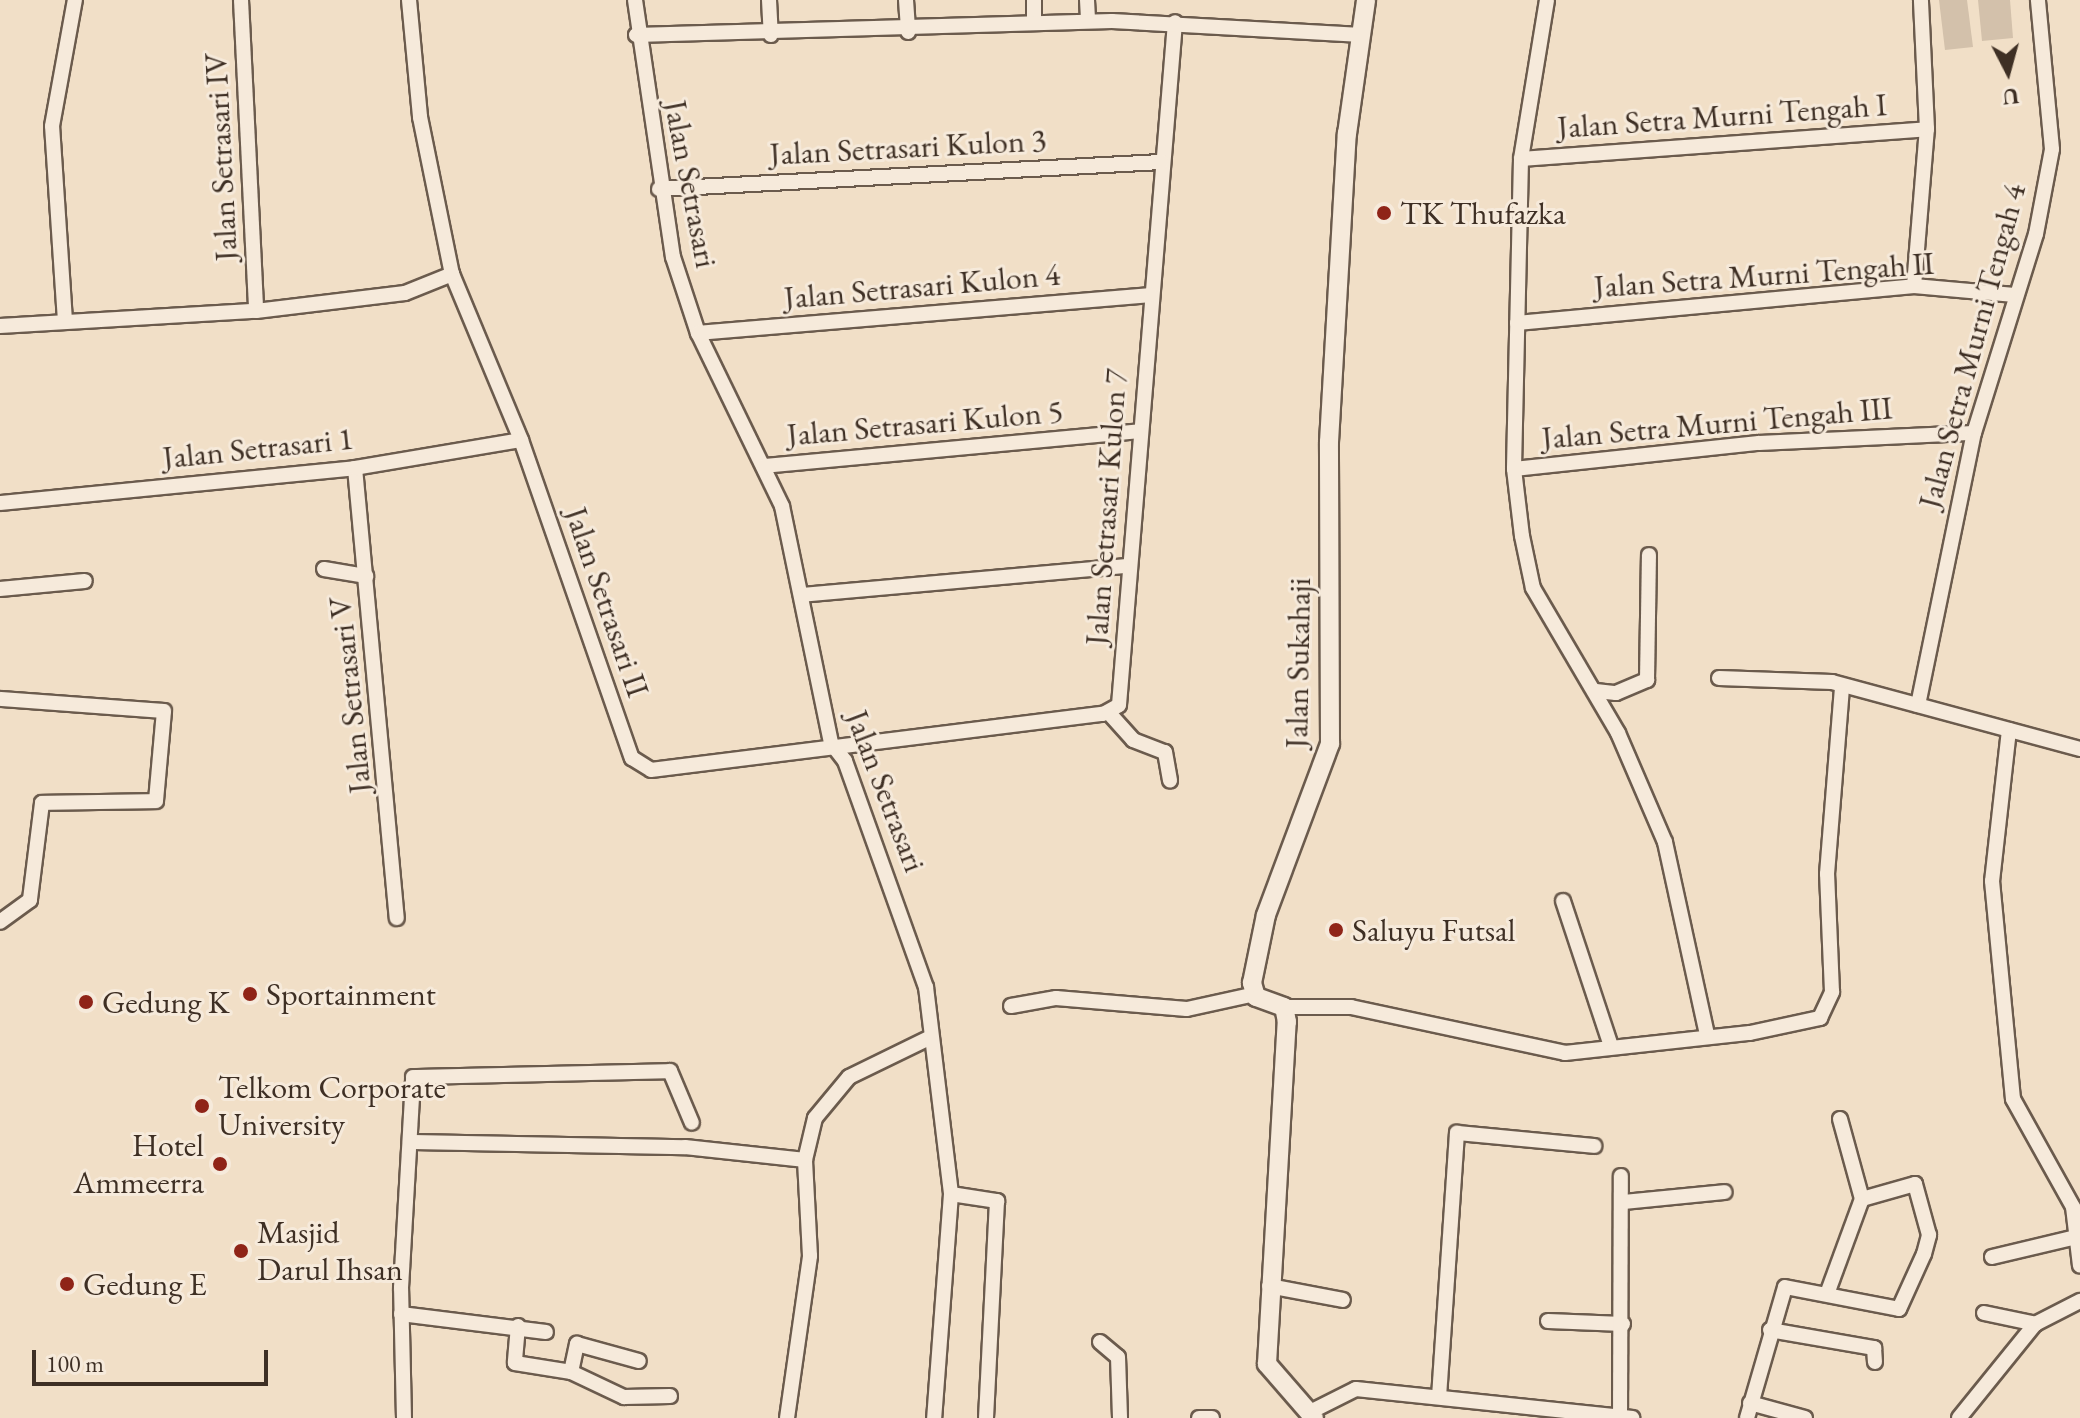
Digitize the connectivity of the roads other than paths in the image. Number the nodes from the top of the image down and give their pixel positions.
1 (75, 0) edge
2 (241, 0) edge
3 (409, 0) edge
4 (635, 0) edge
5 (769, 0) edge
6 (906, 0) edge
7 (1034, 0) edge
8 (1087, 0) edge
9 (1366, 0) edge
10 (1547, 0) edge
11 (1921, 0) edge
12 (2038, 0) edge
13 (1088, 21) junction
14 (1175, 22) junction
15 (1034, 23) junction
16 (908, 32) junction
17 (636, 35) junction
18 (771, 35) junction
19 (1362, 35) junction
20 (1927, 129) junction
21 (1521, 159) junction
22 (1161, 162) junction
23 (659, 189) junction
24 (452, 274) junction
25 (1914, 286) junction
26 (1150, 295) junction
27 (2015, 295) junction
28 (256, 311) junction
29 (65, 321) junction
30 (1517, 323) junction
31 (0, 326) edge
32 (698, 333) junction
33 (1138, 431) junction
34 (1974, 433) junction
35 (521, 440) junction
36 (764, 466) junction
37 (355, 468) junction
38 (1514, 469) junction
39 (0, 503) edge
40 (1649, 555) dead end
41 (1129, 566) junction
42 (324, 569) dead end
43 (366, 576) junction
44 (85, 581) dead end
45 (0, 589) edge
46 (801, 595) junction
47 (1719, 678) dead end
48 (1842, 686) junction
49 (1596, 691) junction
50 (0, 699) edge
51 (1918, 705) junction
52 (1109, 713) junction
53 (2009, 730) junction
54 (831, 743) junction
55 (2080, 749) edge
56 (1170, 781) dead end
57 (1563, 901) dead end
58 (397, 918) dead end
59 (0, 922) edge
60 (1255, 994) junction
61 (1011, 1006) dead end
62 (1284, 1007) junction
63 (1707, 1035) junction
64 (927, 1039) junction
65 (1611, 1046) junction
66 (1840, 1119) dead end
67 (692, 1123) dead end
68 (413, 1142) junction
69 (1594, 1146) dead end
70 (805, 1160) junction
71 (1621, 1176) dead end
72 (1725, 1192) dead end
73 (951, 1194) junction
74 (1862, 1199) junction
75 (1623, 1202) junction
76 (2076, 1237) junction
77 (1992, 1257) dead end
78 (2080, 1266) edge
79 (1269, 1286) junction
80 (1827, 1294) junction
81 (1343, 1300) dead end
82 (2080, 1301) edge
83 (1984, 1313) dead end
84 (401, 1314) junction
85 (1548, 1321) dead end
86 (1623, 1324) junction
87 (2036, 1324) junction
88 (518, 1326) junction
89 (1770, 1330) junction
90 (546, 1332) dead end
91 (1100, 1342) dead end
92 (639, 1361) dead end
93 (1875, 1362) dead end
94 (571, 1372) junction
95 (670, 1396) dead end
96 (1439, 1397) junction
97 (1750, 1403) junction
98 (1313, 1415) edge
99 (1626, 1417) edge
100 (404, 1418) edge
101 (787, 1418) edge
102 (934, 1418) edge
103 (986, 1418) edge
104 (1120, 1418) edge
105 (1199, 1418) edge
106 (1212, 1418) edge
107 (1747, 1418) edge
108 (1805, 1418) edge
109 (1959, 1418) edge

1 - 29 street
2 - 28 street, Jalan Setrasari IV
3 - 24 street, Jalan Setrasari II
4 - 17 street, Jalan Setrasari
5 - 18 street
6 - 16 street
7 - 15 street
8 - 13 street
9 - 19 street, Jalan Sukahaji
10 - 21 street
11 - 20 street
12 - 27 street, Jalan Setra Murni Tengah 4
13 - 14 street
13 - 15 street
14 - 19 street
14 - 22 street, Jalan Setrasari Kulon 7
15 - 16 street
16 - 18 street
17 - 18 street
17 - 23 street, Jalan Setrasari
19 - 60 street, Jalan Sukahaji
20 - 21 street, Jalan Setra Murni Tengah I
20 - 25 street
21 - 30 street
22 - 23 street, Jalan Setrasari Kulon 3
22 - 26 street, Jalan Setrasari Kulon 7
23 - 32 street, Jalan Setrasari
24 - 28 street
24 - 35 street, Jalan Setrasari II
25 - 27 street, Jalan Setra Murni Tengah II
25 - 30 street, Jalan Setra Murni Tengah II
26 - 32 street, Jalan Setrasari Kulon 4
26 - 33 street, Jalan Setrasari Kulon 7
27 - 34 street, Jalan Setra Murni Tengah 4
28 - 29 street
29 - 31 street
30 - 38 street
32 - 36 street, Jalan Setrasari
33 - 36 street, Jalan Setrasari Kulon 5
33 - 41 street, Jalan Setrasari Kulon 7
34 - 38 street, Jalan Setra Murni Tengah III
34 - 51 street, Jalan Setra Murni Tengah 4
35 - 37 street, Jalan Setrasari 1
35 - 54 street, Jalan Setrasari II
36 - 46 street, Jalan Setrasari
37 - 39 street, Jalan Setrasari 1
37 - 43 street, Jalan Setrasari V
38 - 49 street
40 - 49 street
41 - 46 street
41 - 52 street, Jalan Setrasari Kulon 7
42 - 43 street
43 - 58 street, Jalan Setrasari V
44 - 45 street
46 - 54 street, Jalan Setrasari
47 - 48 street
48 - 51 street
48 - 63 street
49 - 63 street
50 - 59 street
51 - 53 street
52 - 54 street
52 - 56 street
53 - 55 street
53 - 76 street
54 - 64 street, Jalan Setrasari
57 - 65 street
60 - 61 street
60 - 62 street
62 - 65 street
62 - 79 street
63 - 65 street
64 - 70 street
64 - 73 street, Jalan Setrasari
66 - 74 street
67 - 68 street
68 - 70 street
68 - 84 street
69 - 96 street
70 - 101 street
71 - 75 street
72 - 75 street
73 - 102 street, Jalan Setrasari
73 - 103 street
74 - 80 street
74 - 80 street
75 - 86 street
76 - 77 street
76 - 78 street
79 - 81 street
79 - 98 street
80 - 89 street
82 - 87 street
83 - 87 street
84 - 88 street
84 - 100 street
85 - 86 street
86 - 99 street
87 - 109 street
88 - 90 street
88 - 94 street
89 - 93 street
89 - 97 street
91 - 104 street
92 - 94 street
94 - 95 street
96 - 98 street
96 - 99 street
97 - 107 street
97 - 108 street
105 - 106 street

